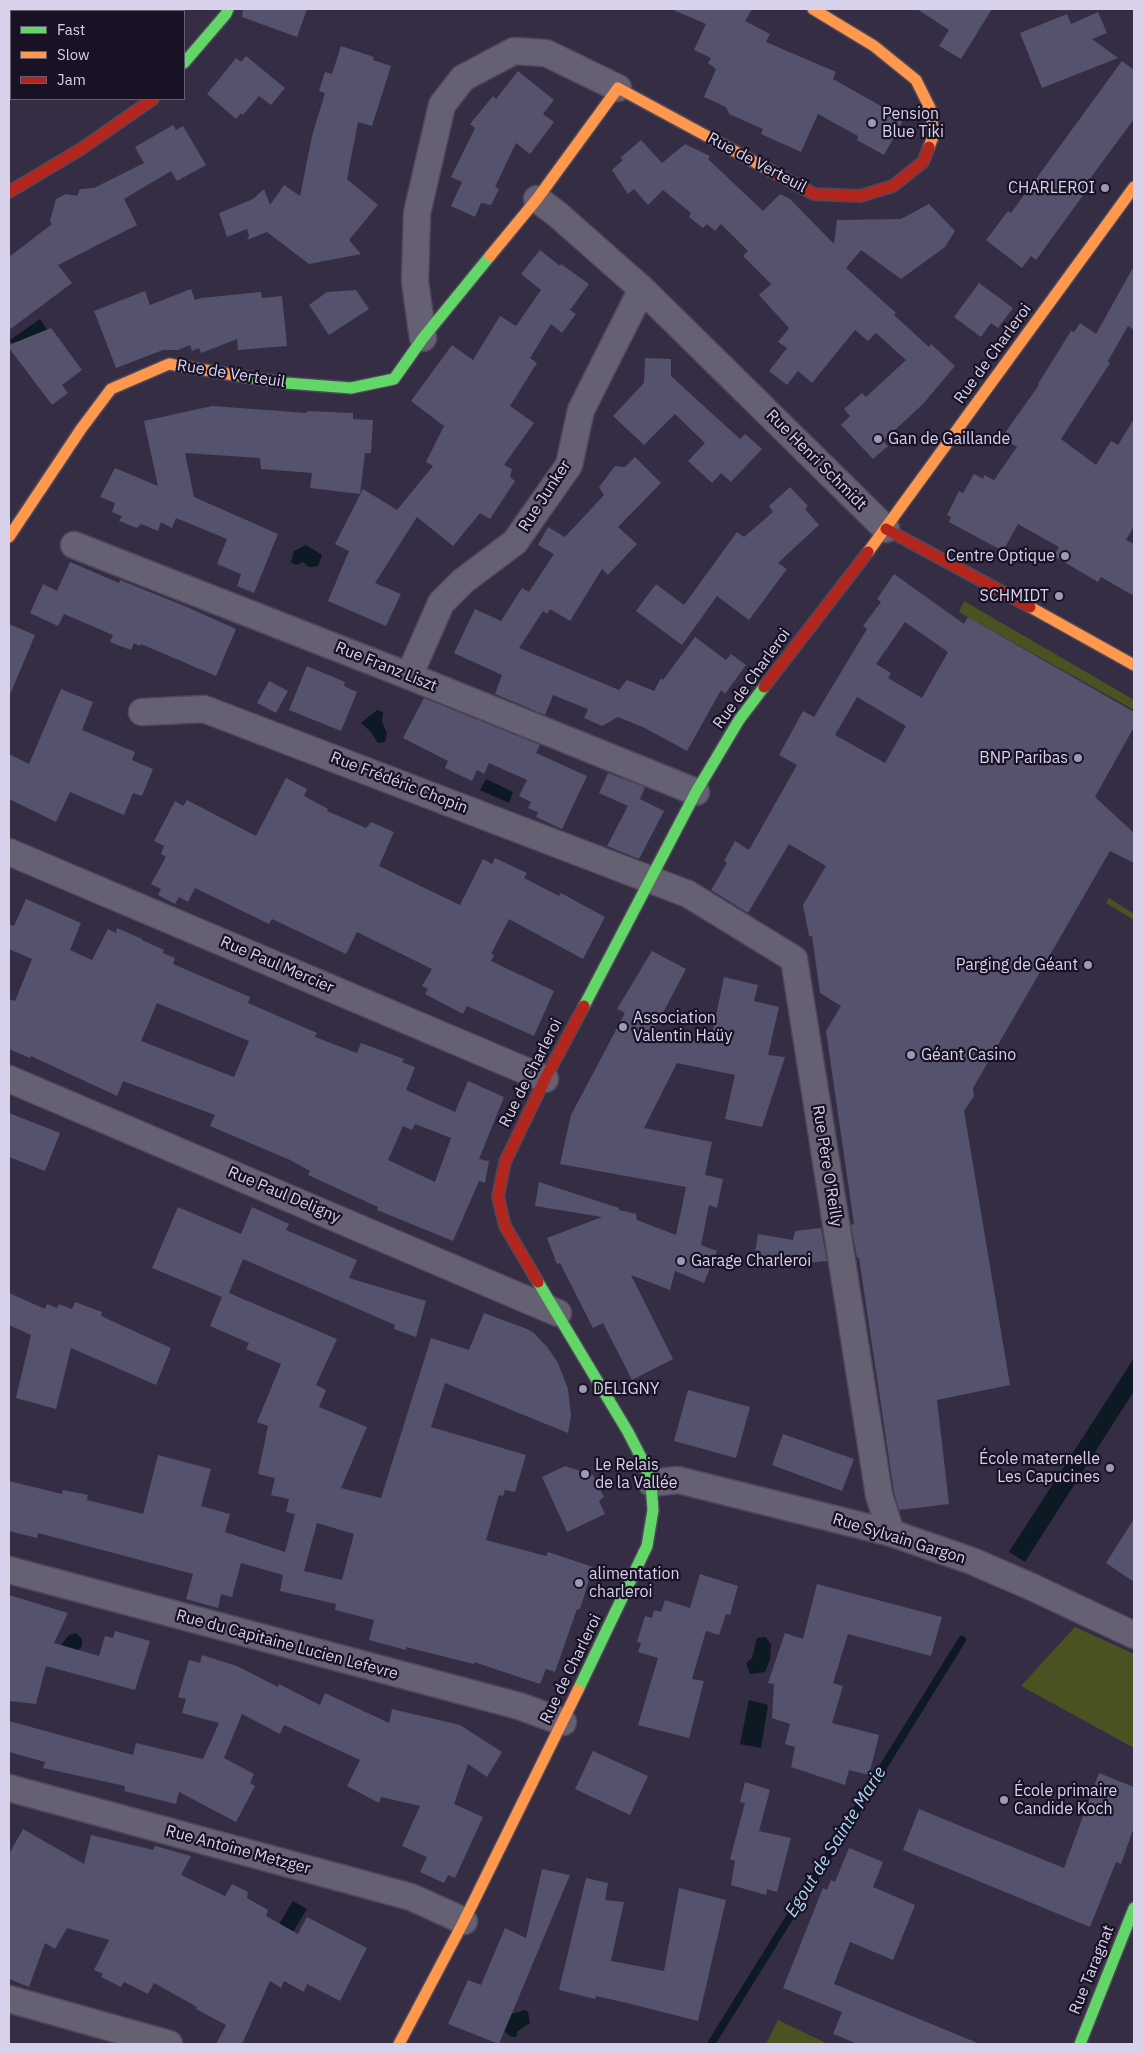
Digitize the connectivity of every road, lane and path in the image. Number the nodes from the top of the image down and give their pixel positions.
1 (228, 9) edge
2 (813, 9) edge
3 (185, 62) edge
4 (618, 88) junction
5 (152, 100) edge
6 (9, 192) edge
7 (537, 199) junction
8 (1130, 203) edge
9 (642, 289) junction
10 (423, 338) junction
11 (886, 529) junction
12 (9, 537) edge
13 (74, 545) dead end
14 (1134, 665) edge
15 (409, 676) junction
16 (142, 712) dead end
17 (696, 792) junction
18 (9, 852) edge
19 (651, 879) junction
20 (9, 1078) edge
21 (545, 1079) junction
22 (558, 1313) junction
23 (651, 1483) junction
24 (891, 1533) junction
25 (9, 1570) edge
26 (1134, 1636) edge
27 (563, 1722) junction
28 (9, 1788) edge
29 (1134, 1908) edge
30 (464, 1921) junction
31 (9, 1999) edge
32 (169, 2044) edge
33 (399, 2044) edge
34 (1080, 2044) edge

1 - 3 street
2 - 4 street, Rue de Verteuil
4 - 7 street, Rue de Verteuil
4 - 10 street, Rue de Verteuil
5 - 6 street
7 - 9 street, Rue Henri Schmidt
7 - 10 street, Rue de Verteuil
8 - 11 street, Rue de Charleroi
9 - 11 street, Rue Henri Schmidt
9 - 15 street, Rue Junker
10 - 12 street, Rue de Verteuil
11 - 14 street, Rue Henri Schmidt
11 - 17 street, Rue de Charleroi
13 - 15 street, Rue Franz Liszt
15 - 17 street, Rue Franz Liszt
16 - 19 street, Rue Frédéric Chopin
17 - 19 street, Rue de Charleroi
18 - 21 street, Rue Paul Mercier
19 - 21 street, Rue de Charleroi
19 - 24 street, Rue Père O'Reilly
20 - 22 street, Rue Paul Deligny
21 - 22 street, Rue de Charleroi
22 - 23 street, Rue de Charleroi
23 - 24 street, Rue Sylvain Gargon
23 - 27 street, Rue de Charleroi
24 - 26 street, Rue Sylvain Gargon
25 - 27 street, Rue du Capitaine Lucien Lefevre
27 - 30 street, Rue de Charleroi
28 - 30 street, Rue Antoine Metzger
29 - 34 street, Rue Taragnat
30 - 33 street, Rue de Charleroi
31 - 32 street

